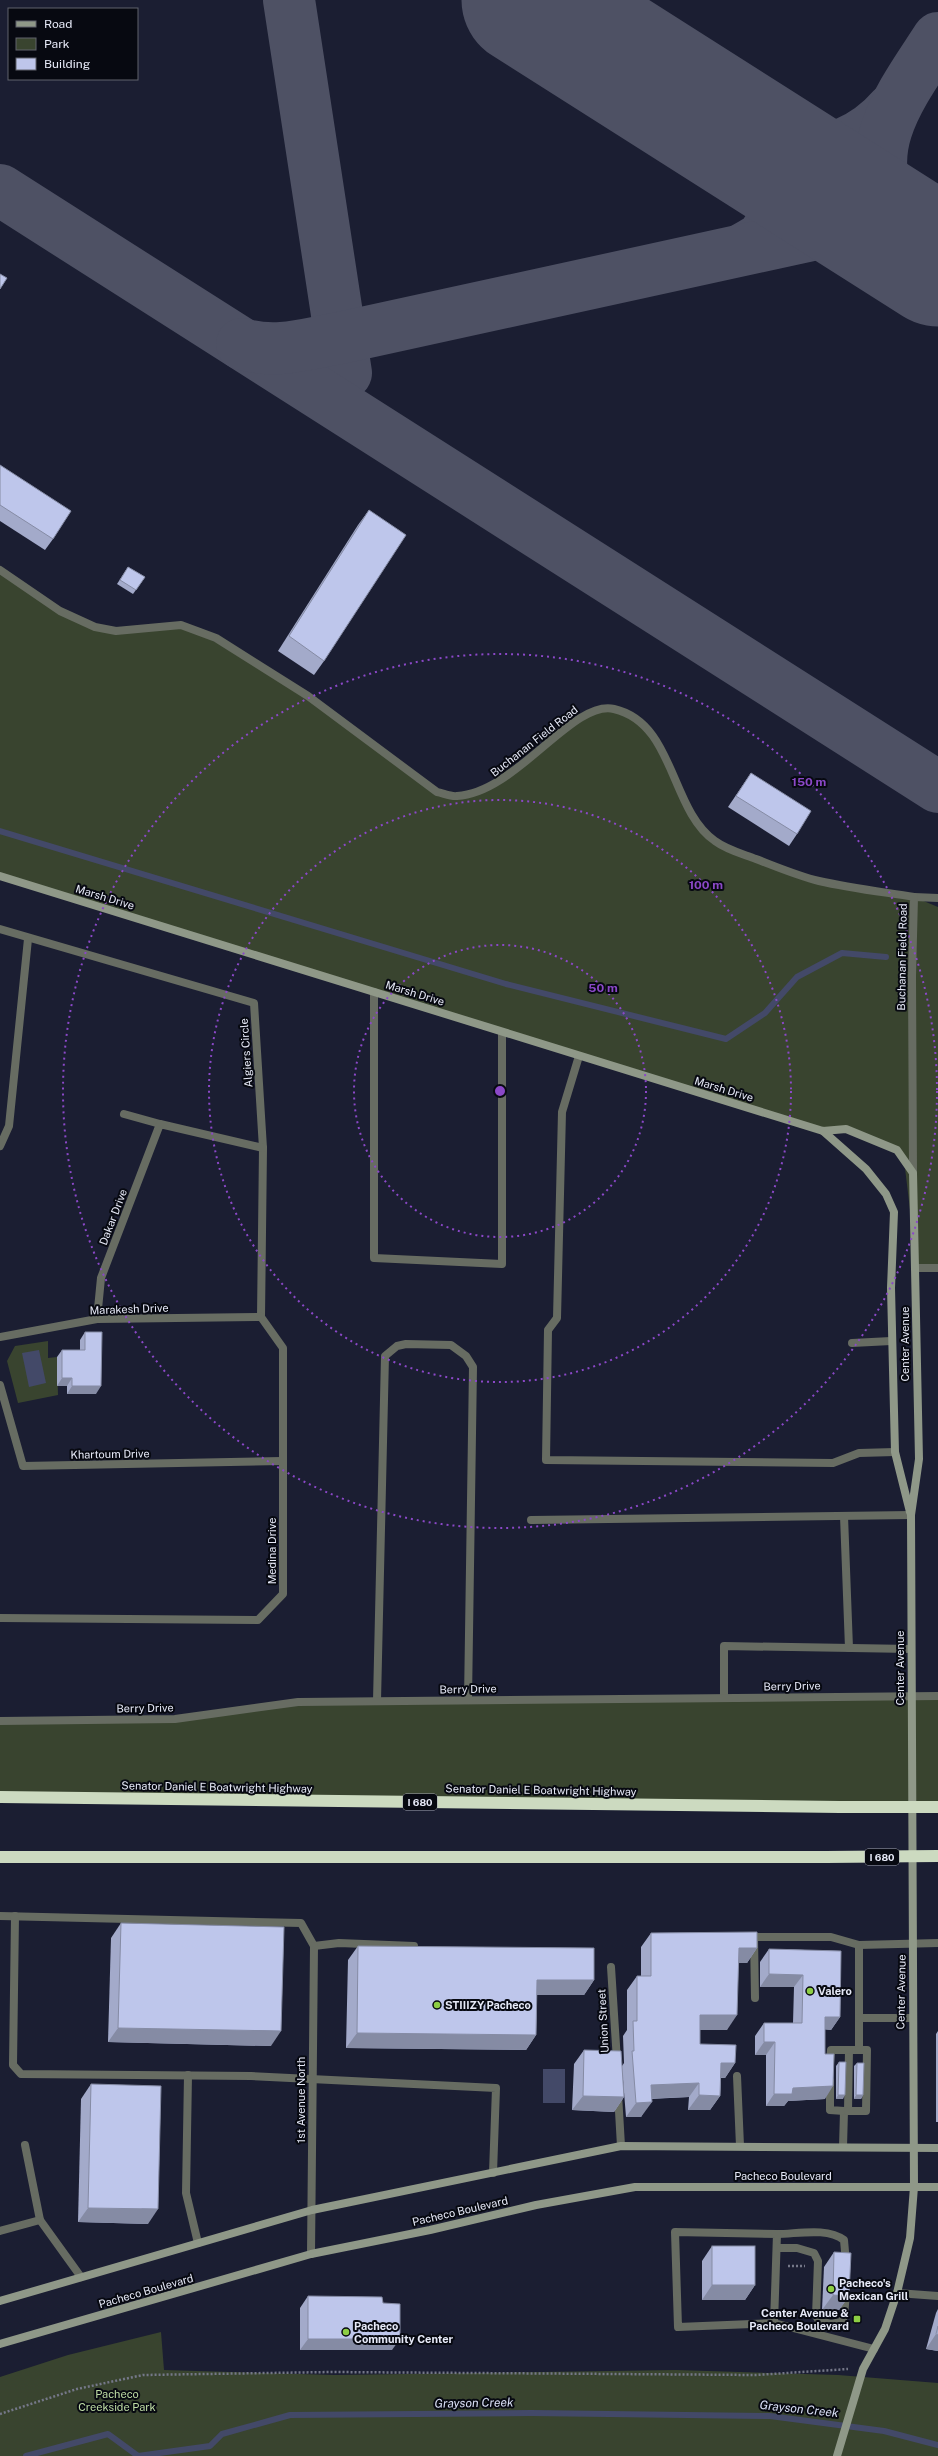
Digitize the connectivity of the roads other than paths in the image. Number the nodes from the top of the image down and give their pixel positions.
1 (0, 570) edge
2 (0, 876) edge
3 (914, 897) junction
4 (938, 898) edge
5 (0, 929) edge
6 (28, 939) junction
7 (374, 992) junction
8 (502, 1032) junction
9 (579, 1056) junction
10 (124, 1114) dead end
11 (160, 1124) junction
12 (823, 1131) junction
13 (0, 1146) edge
14 (263, 1148) junction
15 (913, 1173) junction
16 (886, 1194) joint
17 (917, 1268) junction
18 (938, 1268) edge
19 (261, 1317) junction
20 (97, 1319) junction
21 (0, 1336) edge
22 (891, 1341) junction
23 (852, 1343) dead end
24 (0, 1385) edge
25 (895, 1452) junction
26 (282, 1461) junction
27 (911, 1515) junction
28 (844, 1516) junction
29 (531, 1520) dead end
30 (0, 1618) edge
31 (849, 1648) junction
32 (911, 1649) junction
33 (911, 1696) junction
34 (938, 1696) edge
35 (724, 1698) junction
36 (468, 1700) junction
37 (377, 1701) junction
38 (0, 1721) edge
39 (0, 1797) edge
40 (938, 1807) edge
41 (938, 1856) edge
42 (0, 1857) edge
43 (0, 1916) edge
44 (15, 1916) junction
45 (913, 1944) junction
46 (938, 1944) edge
47 (859, 1945) junction
48 (314, 1946) junction
49 (425, 1947) edge
50 (611, 1967) dead end
51 (755, 1998) dead end
52 (860, 2018) junction
53 (912, 2018) junction
54 (848, 2050) junction
55 (859, 2050) junction
56 (617, 2068) edge
57 (188, 2075) junction
58 (737, 2076) edge
59 (312, 2080) junction
60 (618, 2083) edge
61 (846, 2111) junction
62 (25, 2145) dead end
63 (621, 2146) junction
64 (740, 2146) junction
65 (843, 2147) junction
66 (914, 2148) junction
67 (938, 2148) edge
68 (493, 2173) junction
69 (914, 2187) junction
70 (938, 2187) edge
71 (312, 2210) junction
72 (40, 2220) junction
73 (0, 2231) edge
74 (777, 2234) junction
75 (198, 2243) junction
76 (777, 2248) junction
77 (311, 2254) junction
78 (81, 2277) junction
79 (897, 2293) junction
80 (938, 2296) edge
81 (0, 2301) edge
82 (816, 2316) junction
83 (774, 2323) junction
84 (813, 2333) junction
85 (0, 2344) edge
86 (874, 2349) junction
87 (837, 2456) edge

1 - 3 street, Buchanan Field Road
2 - 7 street, Marsh Drive
3 - 4 street
3 - 15 street, Buchanan Field Road
5 - 6 street, Algiers Circle
6 - 13 street
6 - 14 street, Algiers Circle
7 - 8 street, Marsh Drive
7 - 8 street
8 - 9 street, Marsh Drive
9 - 12 street, Marsh Drive
9 - 25 street
10 - 11 street
11 - 14 street
11 - 20 street, Dakar Drive
12 - 15 street, Marsh Drive
12 - 16 street, Marsh Drive
14 - 19 street, Algiers Circle
15 - 17 street, Center Avenue
16 - 22 street, Center Avenue
17 - 18 street
17 - 27 street, Center Avenue
19 - 20 street, Marakesh Drive
19 - 26 street, Medina Drive
20 - 21 street, Marakesh Drive
22 - 23 street
22 - 25 street, Center Avenue
24 - 26 street, Khartoum Drive
25 - 27 street, Center Avenue
26 - 30 street, Medina Drive
27 - 28 street
27 - 32 street, Center Avenue
28 - 29 street
28 - 31 street
31 - 32 street
31 - 35 street
32 - 33 street, Center Avenue
33 - 34 street, Berry Drive
33 - 35 street, Berry Drive
33 - 45 street, Center Avenue
35 - 36 street, Berry Drive
36 - 37 street, Berry Drive
36 - 37 street
37 - 38 street, Berry Drive
39 - 40 highway, Senator Daniel E Boatwright Highway / I 680, bridge
41 - 42 highway, I 680, bridge
43 - 44 street
44 - 48 street
44 - 57 street
45 - 46 street
45 - 47 street
45 - 53 street, Center Avenue
47 - 51 street
47 - 52 street
48 - 49 street
48 - 59 street, 1st Avenue North
50 - 56 street, Union Street
52 - 53 street
52 - 55 street
53 - 66 street, Center Avenue
54 - 55 street
54 - 61 street
54 - 61 street
55 - 61 street
57 - 59 street
57 - 75 street
58 - 64 street
59 - 68 street
59 - 71 street, 1st Avenue North
60 - 63 street
61 - 65 street
62 - 72 street
63 - 64 street
63 - 68 street
64 - 65 street
65 - 66 street
66 - 67 street
66 - 69 street, Center Avenue
68 - 71 street
69 - 70 street, Pacheco Boulevard
69 - 77 street, Pacheco Boulevard
69 - 79 street, Center Avenue
71 - 75 street
71 - 77 street, 1st Avenue North
72 - 73 street
72 - 78 street
74 - 76 street
74 - 82 street
74 - 83 street
75 - 78 street
76 - 82 street
76 - 83 street
77 - 85 street, Pacheco Boulevard
78 - 81 street
79 - 80 street
79 - 86 street, Center Avenue
82 - 84 street
83 - 84 street
84 - 86 street
86 - 87 street, Center Avenue

